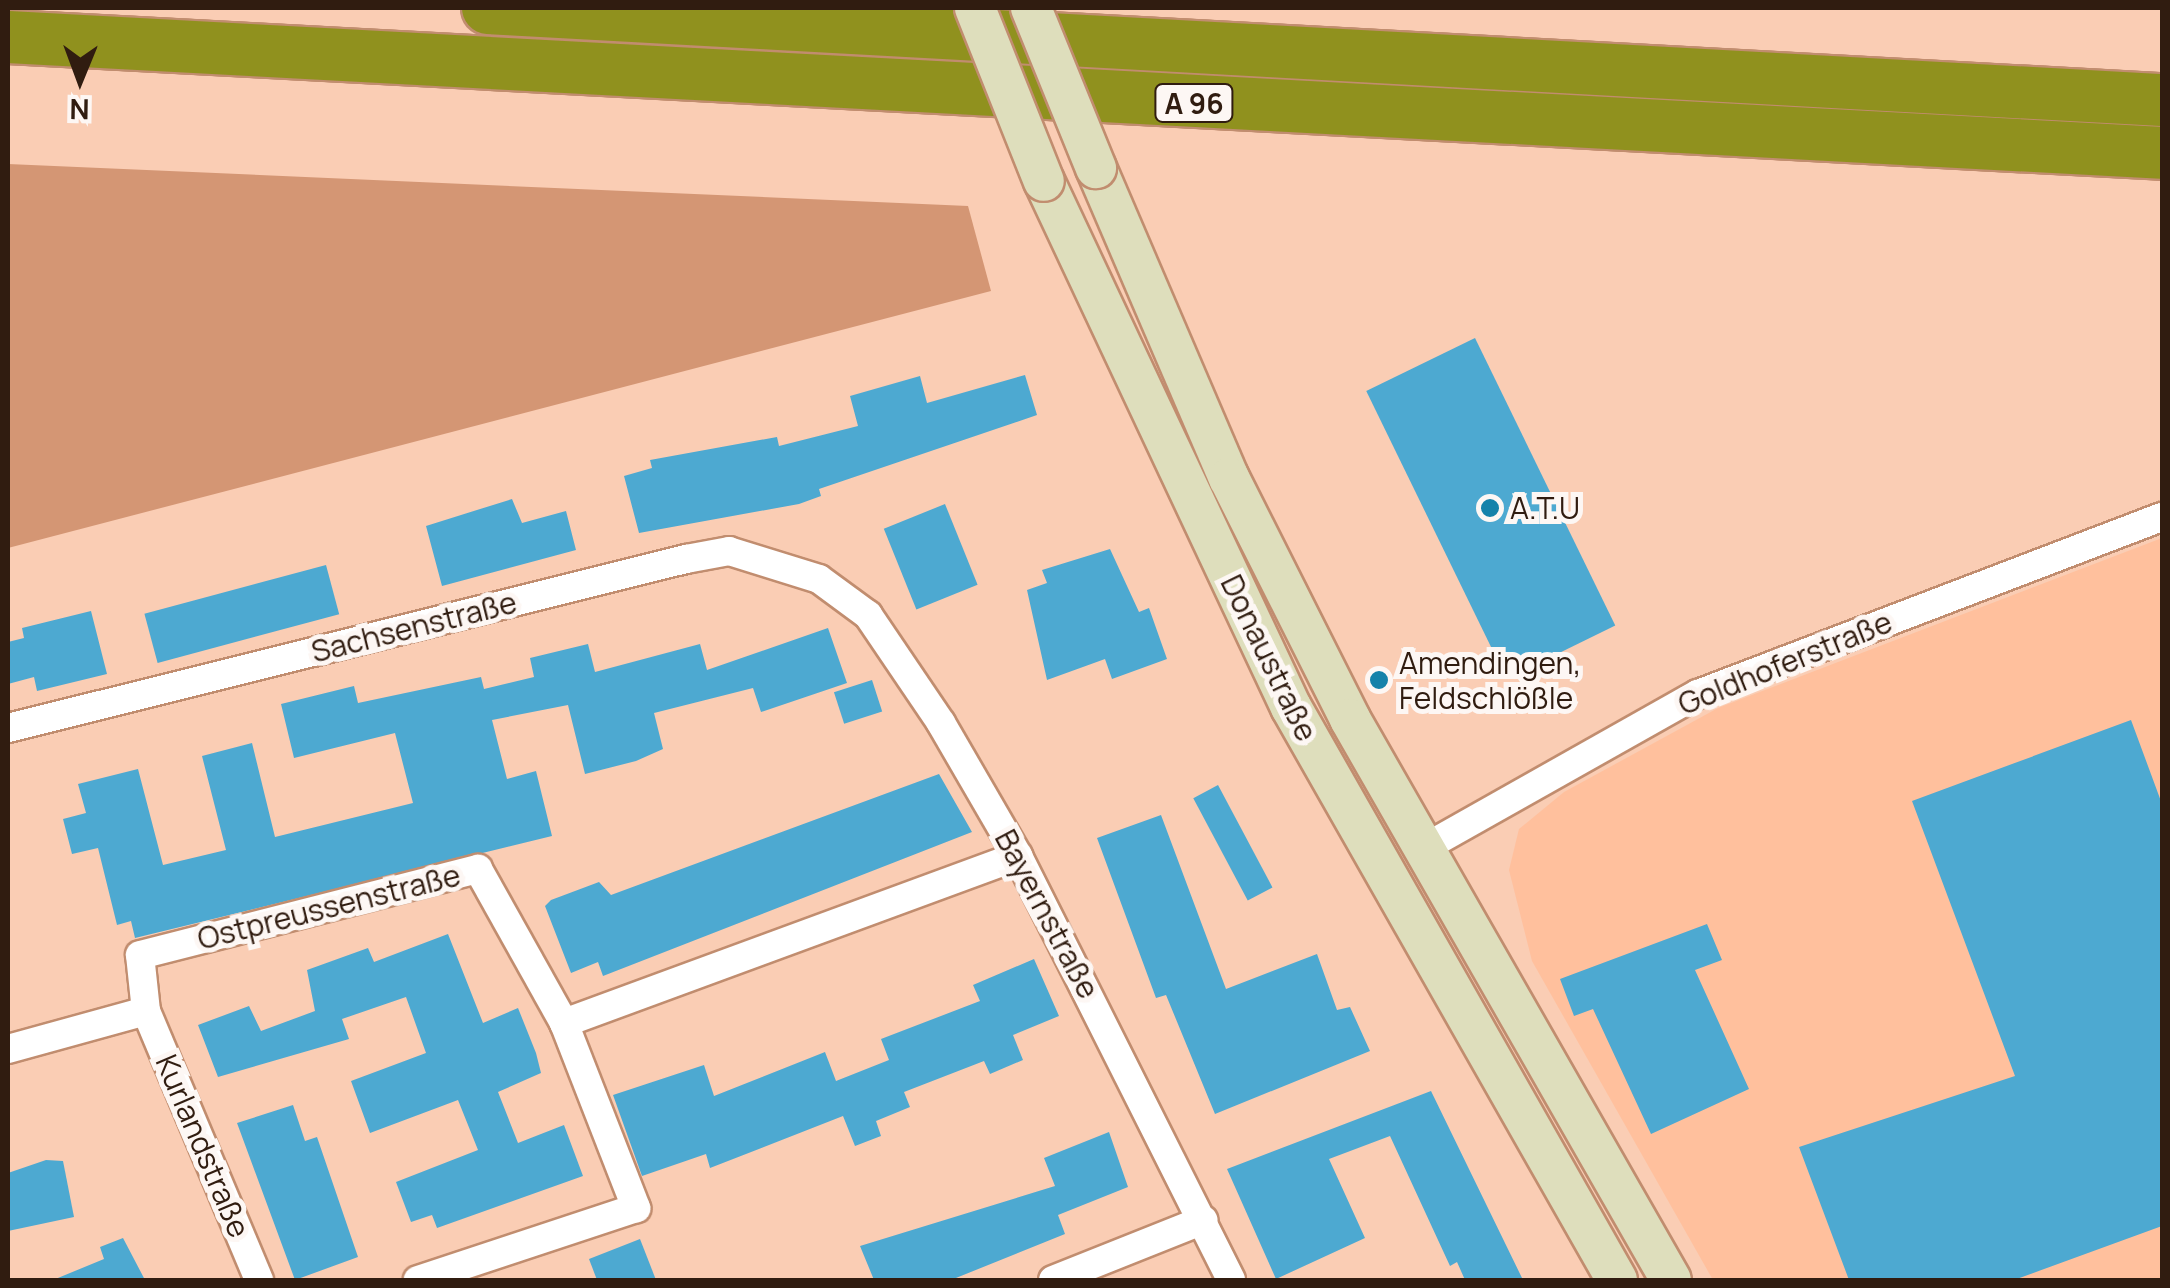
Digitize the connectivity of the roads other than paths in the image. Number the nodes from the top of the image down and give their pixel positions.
1 (488, 8) edge
2 (976, 8) edge
3 (1031, 8) edge
4 (8, 37) edge
5 (2162, 100) edge
6 (2162, 154) edge
7 (2162, 517) edge
8 (819, 579) joint
9 (8, 728) edge
10 (1426, 848) junction
11 (1018, 856) junction
12 (146, 1012) junction
13 (564, 1023) junction
14 (8, 1049) edge
15 (1204, 1220) junction
16 (260, 1280) edge
17 (418, 1280) edge
18 (1053, 1280) edge
19 (1231, 1280) edge
20 (1616, 1280) edge
21 (1672, 1280) edge

1 - 5 highway, A 96
2 - 20 street, Donaustraße, bridge
3 - 10 street, Donaustraße, bridge
4 - 6 highway, A 96
7 - 10 street, Goldhoferstraße
8 - 9 street, Sachsenstraße
8 - 11 street, Bayernstraße
10 - 21 street, Donaustraße
11 - 13 street
11 - 15 street, Bayernstraße
12 - 13 street, Ostpreussenstraße
12 - 14 street
12 - 16 street, Kurlandstraße
13 - 17 street
15 - 18 street
15 - 19 street, Bayernstraße

